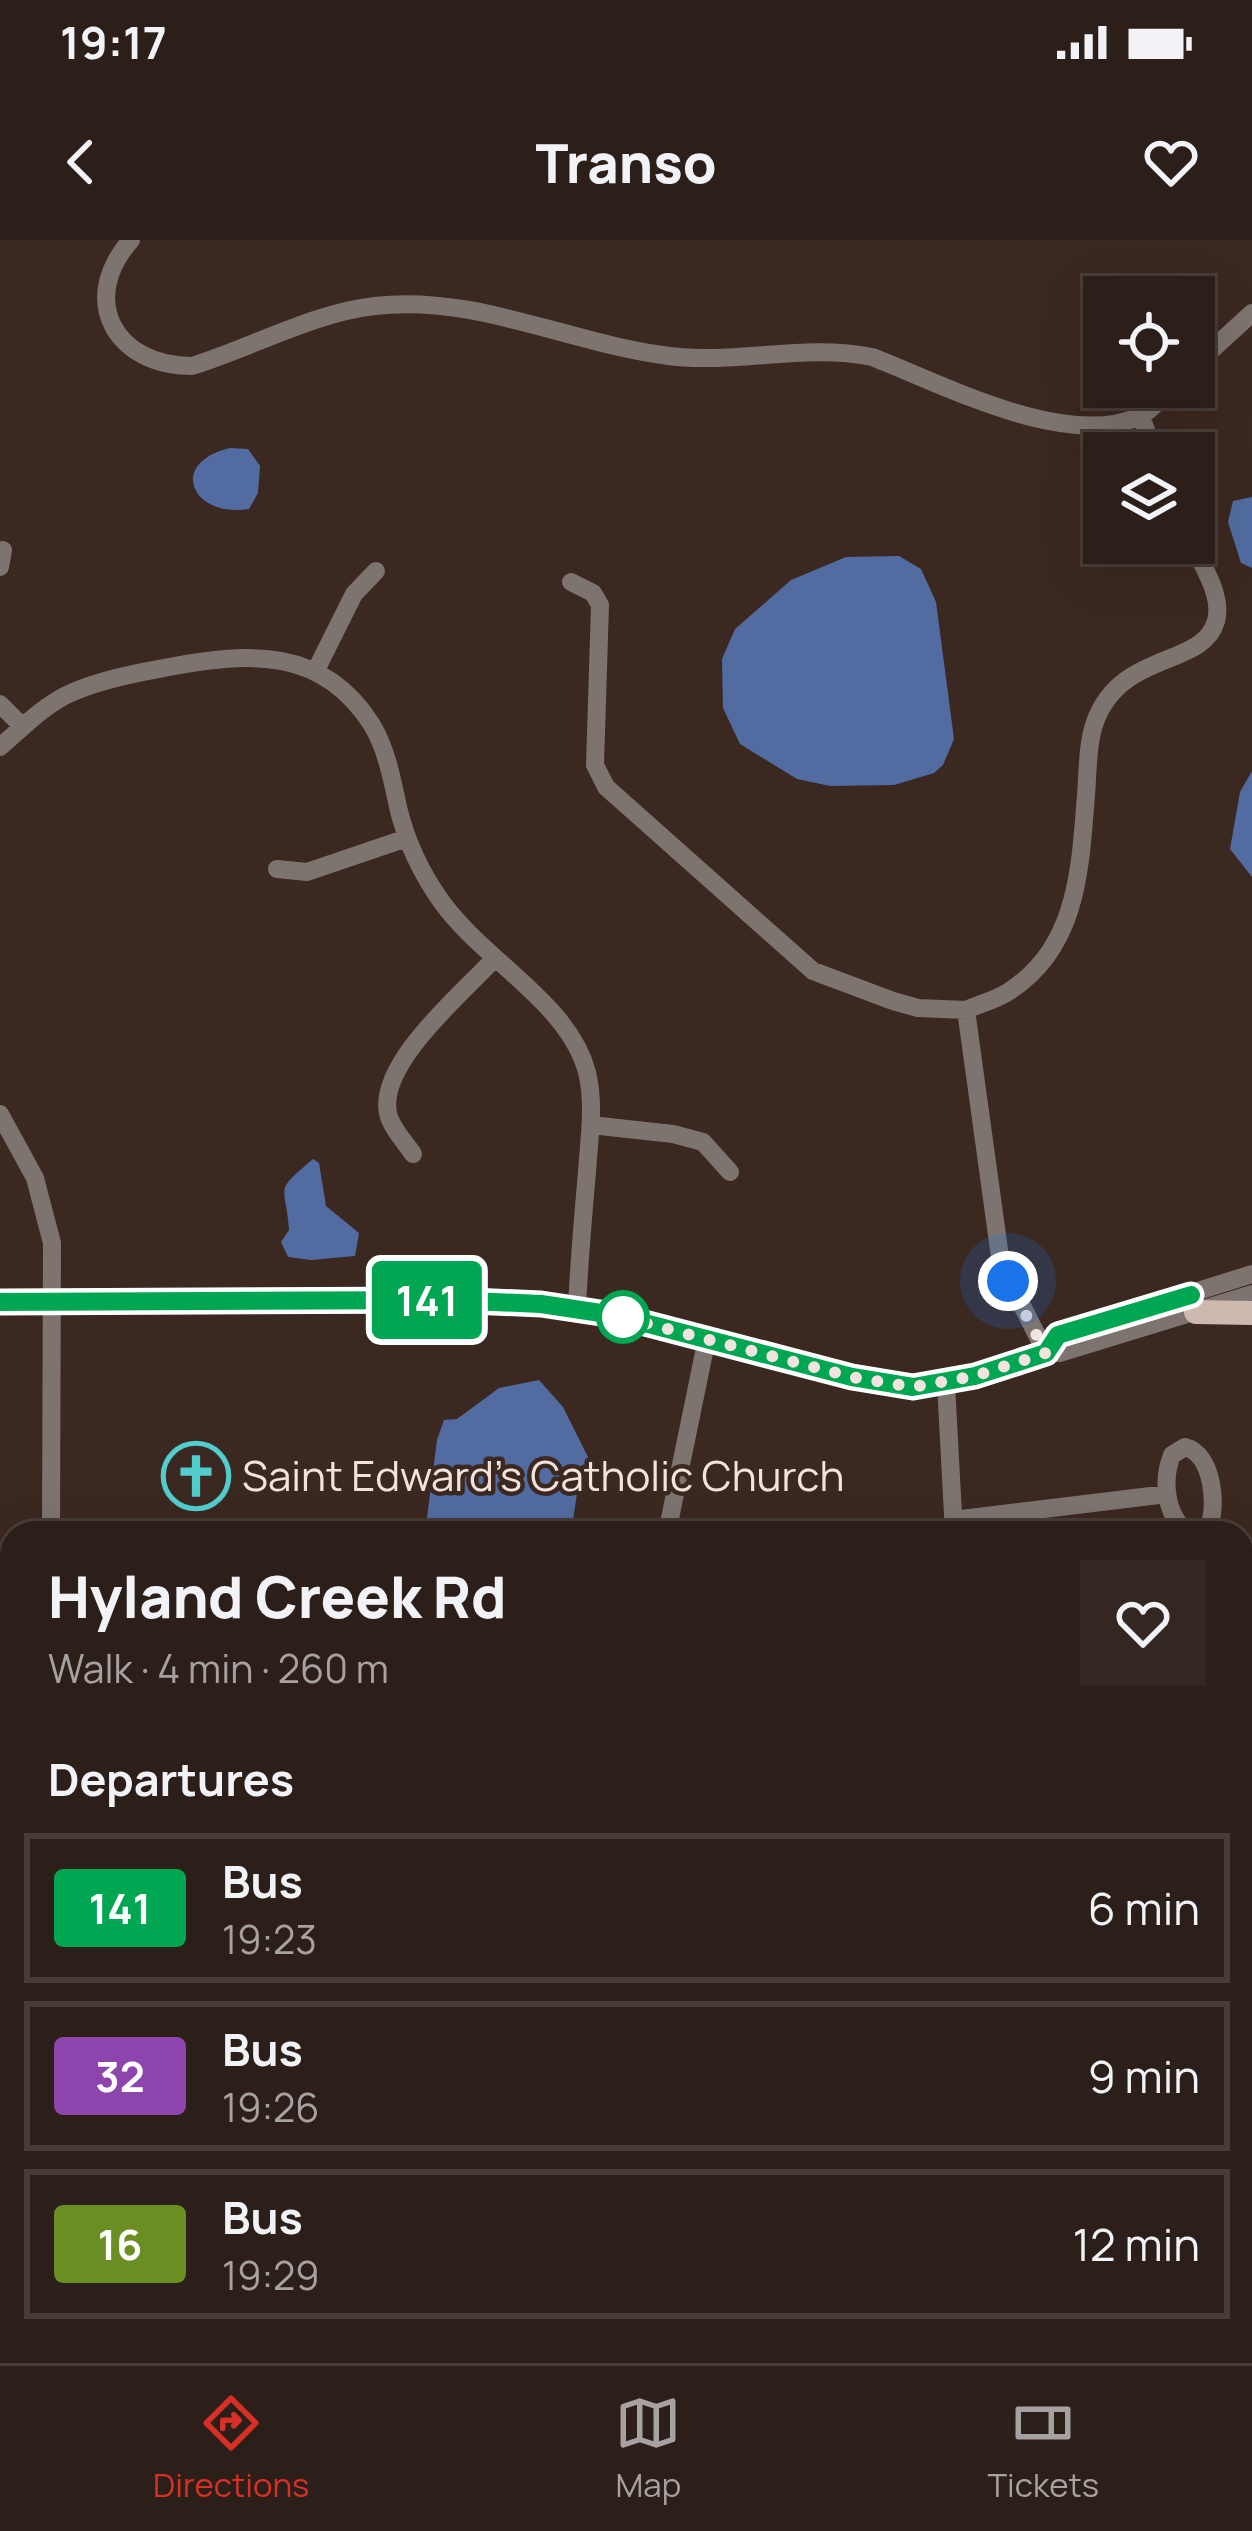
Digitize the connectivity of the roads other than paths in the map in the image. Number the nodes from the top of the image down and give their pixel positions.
1 (131, 240) edge
2 (1252, 313) edge
3 (1215, 347) edge
4 (1150, 408) edge
5 (1141, 416) junction
6 (1147, 432) edge
7 (1200, 564) edge
8 (376, 572) dead end
9 (571, 582) dead end
10 (315, 672) junction
11 (0, 704) edge
12 (22, 727) junction
13 (0, 747) edge
14 (407, 838) junction
15 (277, 869) dead end
16 (493, 960) junction
17 (966, 1010) junction
18 (0, 1114) edge
19 (590, 1125) junction
20 (11, 1154) edge
21 (413, 1154) dead end
22 (730, 1172) dead end
23 (1252, 1274) edge
24 (1252, 1294) edge
25 (0, 1302) edge
26 (52, 1302) junction
27 (1193, 1304) junction
28 (577, 1308) junction
29 (1252, 1313) edge
30 (707, 1338) junction
31 (1046, 1353) junction
32 (946, 1384) junction
33 (1167, 1494) junction
34 (51, 1521) edge
35 (669, 1521) edge
36 (953, 1521) edge
37 (986, 1521) edge
38 (1175, 1521) edge
39 (1210, 1521) edge

1 - 5 street
2 - 3 street
4 - 5 street
5 - 6 street
7 - 17 street
8 - 10 street
9 - 17 street
10 - 12 street
10 - 14 street
11 - 12 street
12 - 13 street
14 - 15 street
14 - 16 street
16 - 19 street
16 - 21 street
17 - 31 street
18 - 20 street
19 - 22 street
19 - 28 street
20 - 26 street
23 - 27 street
24 - 27 street
25 - 26 street
26 - 28 street
26 - 34 street
27 - 29 main road
27 - 31 street
28 - 30 street
30 - 32 street
30 - 35 street
31 - 32 street
32 - 36 street
33 - 37 street
33 - 38 street
33 - 39 street

